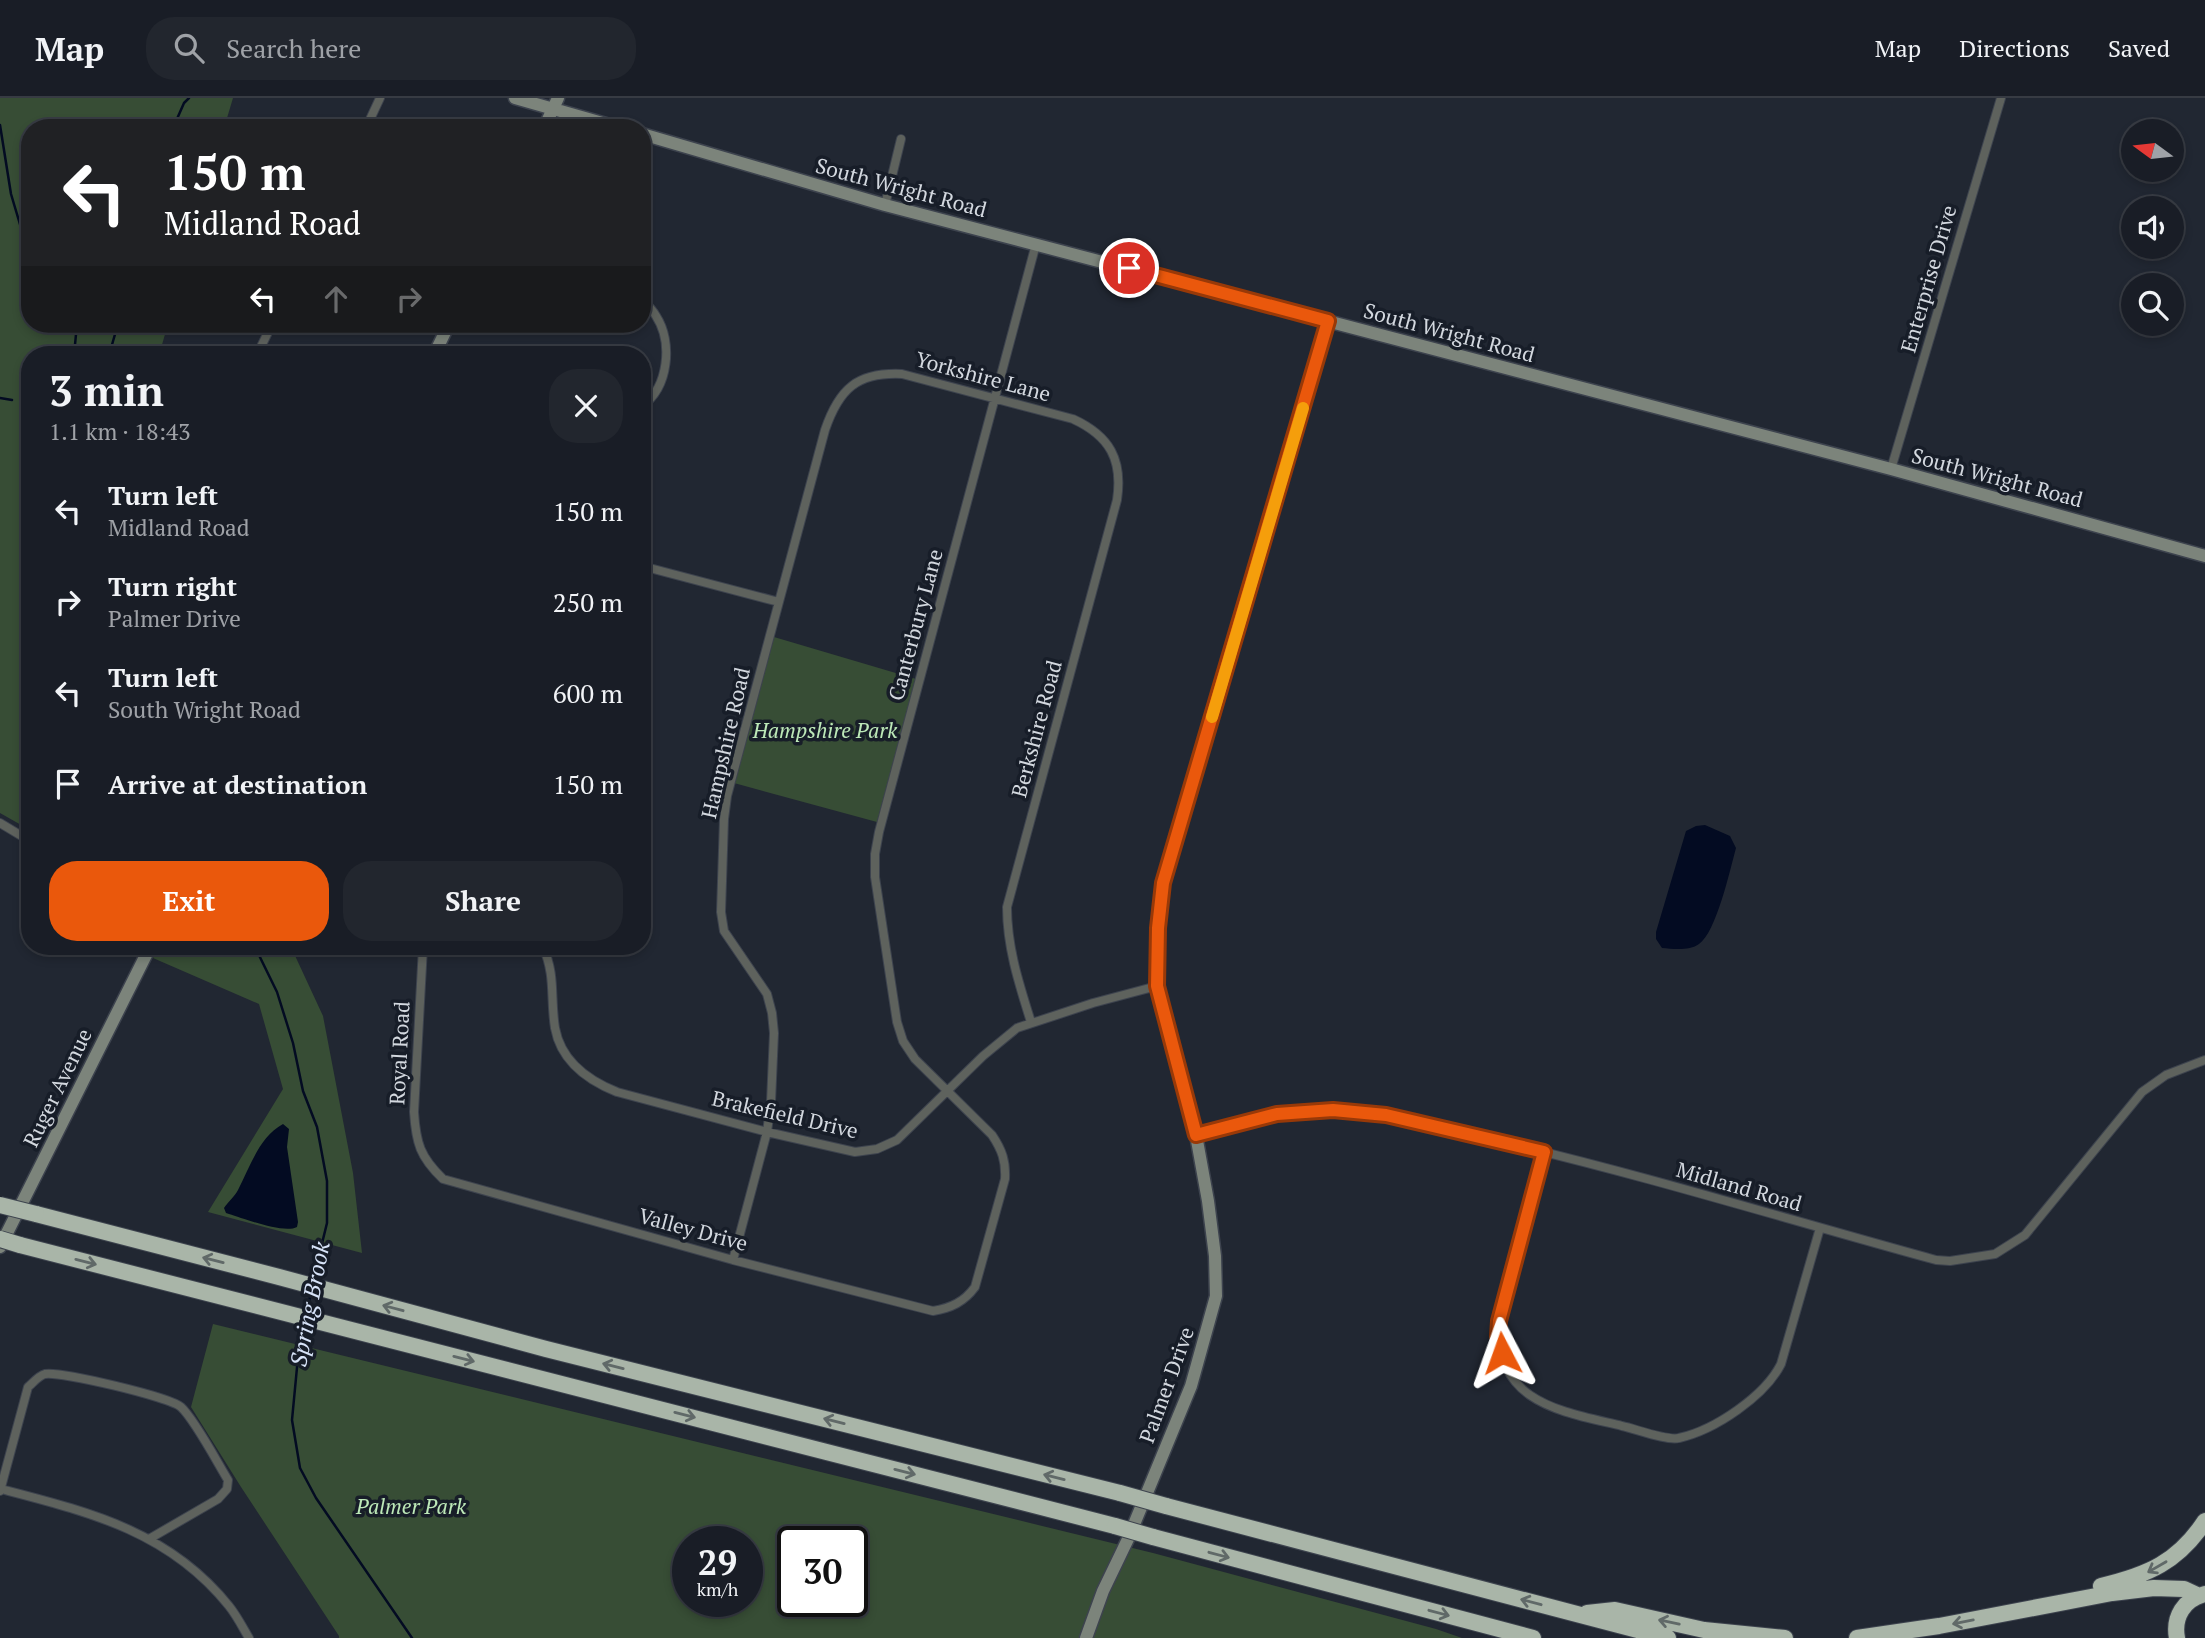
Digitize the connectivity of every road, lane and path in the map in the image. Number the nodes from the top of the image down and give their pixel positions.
1 (380, 98) edge
2 (514, 98) edge
3 (2001, 98) edge
4 (556, 103) edge
5 (370, 119) edge
6 (548, 119) edge
7 (597, 119) edge
8 (651, 137) edge
9 (901, 139) dead end
10 (884, 205) junction
11 (1037, 244) junction
12 (651, 310) edge
13 (1328, 321) junction
14 (842, 394) joint
15 (651, 397) edge
16 (995, 398) junction
17 (1110, 447) joint
18 (1891, 469) junction
19 (2205, 556) edge
20 (651, 568) edge
21 (779, 602) junction
22 (0, 823) edge
23 (21, 836) edge
24 (146, 955) edge
25 (423, 955) edge
26 (547, 955) edge
27 (1157, 986) junction
28 (1031, 1022) junction
29 (2202, 1063) edge
30 (947, 1091) junction
31 (767, 1132) junction
32 (1196, 1135) junction
33 (1544, 1152) junction
34 (425, 1160) joint
35 (0, 1205) edge
36 (1820, 1228) junction
37 (0, 1240) edge
38 (0, 1247) edge
39 (733, 1260) junction
40 (958, 1303) joint
41 (0, 1490) edge
42 (2205, 1521) edge
43 (149, 1539) junction
44 (2203, 1594) edge
45 (1576, 1614) junction
46 (1994, 1616) junction
47 (1506, 1634) edge
48 (2175, 1636) edge
49 (249, 1638) edge
50 (1086, 1638) edge
51 (1533, 1638) edge
52 (1668, 1638) edge
53 (1785, 1638) edge
54 (1857, 1638) edge

1 - 5 street
2 - 4 street
3 - 18 street, Enterprise Drive
4 - 6 street
4 - 7 street
8 - 10 street, South Wright Road
9 - 10 street
10 - 11 street, South Wright Road
11 - 13 street, South Wright Road
11 - 16 street, Canterbury Lane
12 - 15 street
13 - 18 street, South Wright Road
13 - 27 street, Palmer Drive
14 - 16 street, Yorkshire Lane
14 - 21 street, Hampshire Road
16 - 17 street, Yorkshire Lane
16 - 30 street, Canterbury Lane
17 - 28 street, Berkshire Road
18 - 19 street, South Wright Road
20 - 21 street
21 - 31 street, Hampshire Road
22 - 23 street
24 - 38 street, Ruger Avenue
25 - 34 street, Royal Road
26 - 31 street, Brakefield Drive
27 - 28 street, Brakefield Drive
27 - 32 street, Palmer Drive
28 - 30 street, Brakefield Drive
29 - 36 street, Midland Road
30 - 31 street, Brakefield Drive
30 - 40 street, Canterbury Lane
31 - 39 street, Hampshire Road
32 - 33 street, Midland Road
32 - 50 street, Palmer Drive
33 - 36 street, Midland Road
33 - 36 street
34 - 39 street, Valley Drive
45 -> 35 highway, bridge
37 -> 47 highway, bridge
39 - 40 street, Valley Drive
41 - 43 street
41 - 43 street
42 -> 46 highway
43 - 49 street
44 - 46 highway
44 - 48 highway
45 - 52 highway
53 -> 45 highway
46 -> 54 highway
47 - 51 highway

